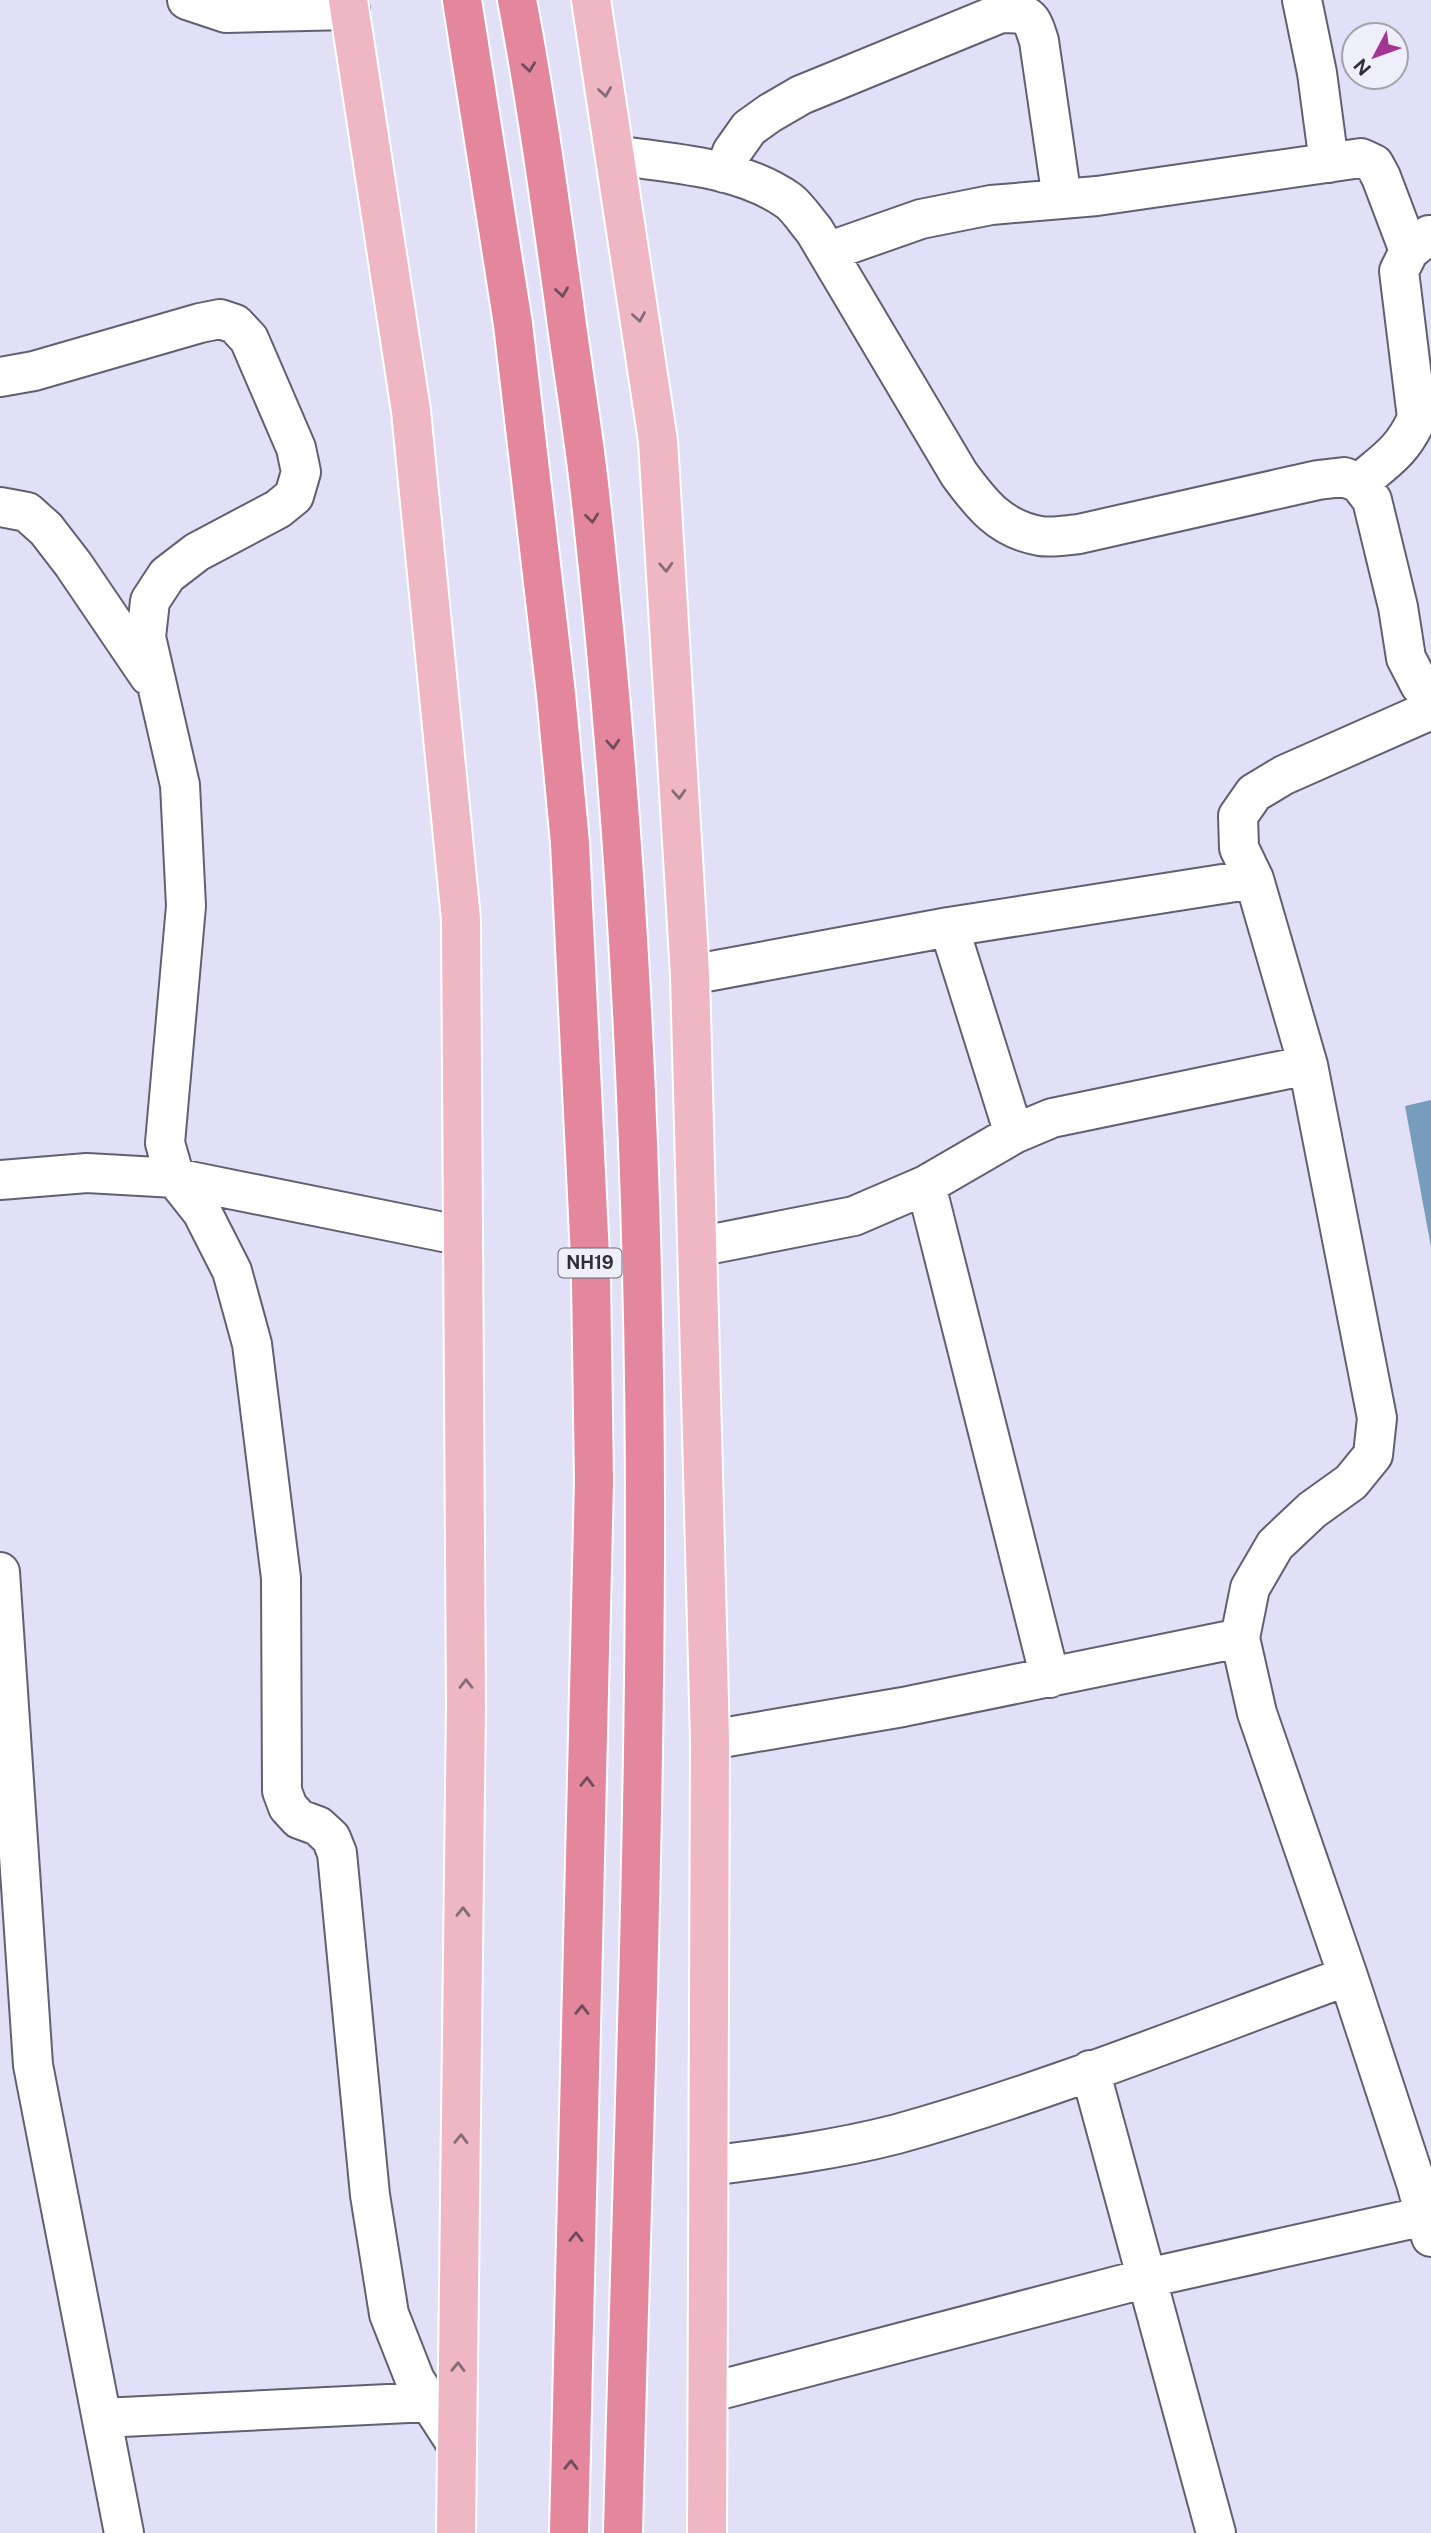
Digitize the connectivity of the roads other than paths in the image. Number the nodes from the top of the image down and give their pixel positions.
1 (187, 0) edge
2 (462, 0) edge
3 (517, 0) edge
4 (591, 0) edge
5 (1302, 0) edge
6 (349, 5) edge
7 (615, 155) junction
8 (1329, 163) junction
9 (724, 173) junction
10 (1062, 200) junction
11 (1420, 242) edge
12 (827, 252) junction
13 (0, 377) edge
14 (1359, 483) junction
15 (0, 507) edge
16 (157, 687) junction
17 (1431, 699) edge
18 (1431, 710) edge
19 (1254, 879) junction
20 (949, 927) junction
21 (690, 975) junction
22 (1308, 1065) junction
23 (1014, 1134) junction
24 (175, 1178) junction
25 (0, 1180) edge
26 (926, 1185) junction
27 (463, 1237) junction
28 (697, 1247) junction
29 (0, 1572) edge
30 (1240, 1638) junction
31 (1051, 1678) junction
32 (710, 1740) junction
33 (11, 1938) edge
34 (1348, 1976) junction
35 (1090, 2070) junction
36 (709, 2166) junction
37 (1426, 2202) edge
38 (1147, 2278) junction
39 (708, 2393) junction
40 (429, 2402) junction
41 (102, 2418) junction
42 (457, 2445) junction
43 (124, 2533) edge
44 (456, 2533) edge
45 (569, 2533) edge
46 (623, 2533) edge
47 (707, 2533) edge
48 (1216, 2533) edge

1 - 6 street
45 -> 2 highway, NH19
3 -> 46 highway, NH19
4 -> 7 main road
5 - 8 street
6 - 27 main road
7 - 9 street
7 -> 21 main road
8 - 10 street
8 - 11 street
9 - 10 street
9 - 12 street
10 - 12 street
11 - 14 street
12 - 14 street
13 - 16 street
14 - 17 street
15 - 16 street
16 - 24 street
18 - 19 street
19 - 20 street
19 - 22 street
20 - 21 street
20 - 23 street
21 - 28 main road
22 - 23 street
22 - 30 street
23 - 26 street
24 - 25 street
24 - 27 street
24 - 40 street
26 - 28 street
26 - 31 street
42 -> 27 main road
28 - 32 main road
29 - 33 street
30 - 31 street
30 - 34 street
31 - 32 street
32 - 36 main road
33 - 41 street
34 - 35 street
34 - 37 street
35 - 36 street
35 - 38 street
36 - 39 main road
37 - 38 street
38 - 39 street
38 - 48 street
39 - 47 main road
40 - 41 street
40 - 42 street
41 - 43 street
42 - 44 main road

